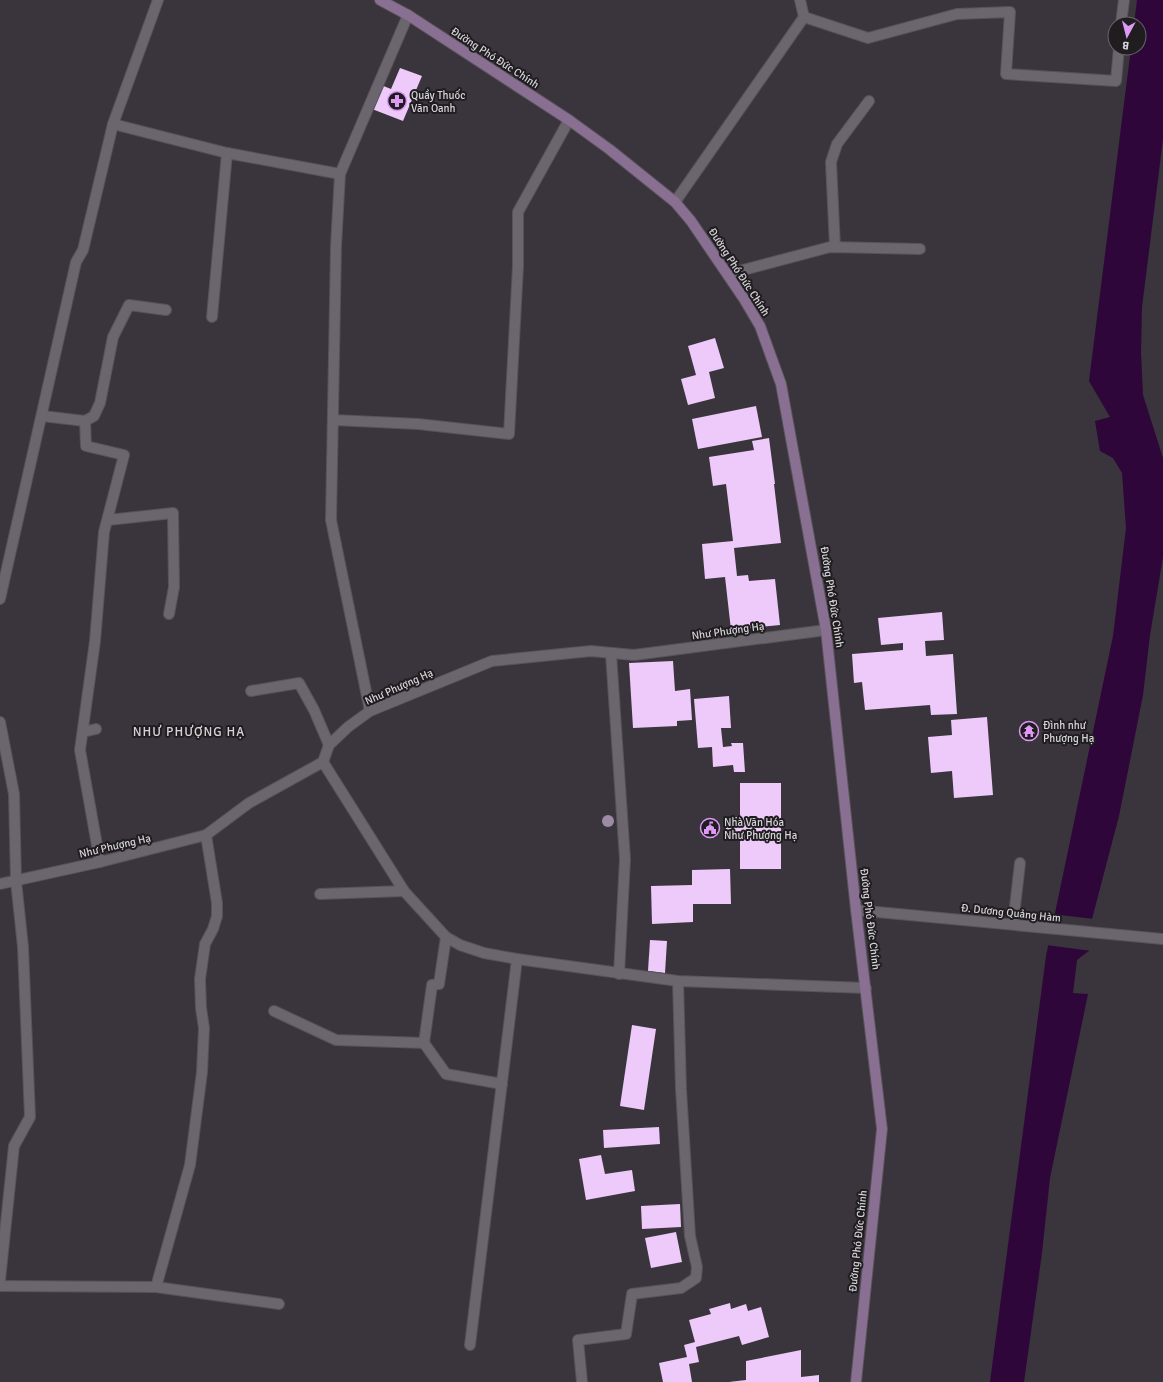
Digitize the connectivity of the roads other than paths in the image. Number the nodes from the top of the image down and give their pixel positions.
1 (158, 0) edge
2 (800, 0) edge
3 (1124, 0) edge
4 (383, 1) edge
5 (408, 16) junction
6 (1122, 16) edge
7 (804, 17) junction
8 (1118, 56) edge
9 (869, 101) dead end
10 (569, 120) junction
11 (113, 124) junction
12 (227, 153) junction
13 (340, 174) junction
14 (674, 202) junction
15 (835, 247) junction
16 (920, 249) dead end
17 (728, 274) junction
18 (166, 310) dead end
19 (212, 317) dead end
20 (42, 416) junction
21 (334, 420) junction
22 (85, 421) junction
23 (108, 520) junction
24 (0, 600) edge
25 (169, 614) dead end
26 (826, 630) junction
27 (611, 654) junction
28 (252, 691) dead end
29 (370, 711) junction
30 (0, 722) edge
31 (96, 730) dead end
32 (83, 732) junction
33 (329, 745) junction
34 (323, 762) junction
35 (206, 835) junction
36 (100, 862) junction
37 (1020, 863) dead end
38 (16, 882) junction
39 (0, 884) edge
40 (404, 891) junction
41 (320, 894) dead end
42 (856, 910) junction
43 (1013, 924) junction
44 (446, 937) junction
45 (1163, 939) edge
46 (518, 959) junction
47 (619, 974) junction
48 (678, 981) junction
49 (866, 988) junction
50 (274, 1012) dead end
51 (424, 1043) junction
52 (502, 1084) junction
53 (0, 1280) edge
54 (0, 1286) edge
55 (156, 1287) junction
56 (279, 1304) dead end
57 (470, 1346) dead end
58 (582, 1382) edge
59 (856, 1382) edge

1 - 11 street
2 - 7 street
3 - 6 street
4 - 5 main road, Đường Phó Đức Chính
5 - 10 main road, Đường Phó Đức Chính
5 - 13 street
7 - 8 street
7 - 14 street
9 - 15 street
10 - 14 main road, Đường Phó Đức Chính
10 - 21 street
11 - 12 street
11 - 20 street
12 - 13 street
12 - 19 street
13 - 21 street
14 - 17 main road, Đường Phó Đức Chính
15 - 16 street
15 - 17 street
17 - 26 main road, Đường Phó Đức Chính
18 - 22 street
20 - 22 street
20 - 24 street
21 - 29 street
22 - 23 street
23 - 25 street
23 - 32 street
26 - 27 street, Như Phượng Hạ
26 - 42 main road, Đường Phó Đức Chính
27 - 29 street, Như Phượng Hạ
27 - 47 street
28 - 33 street
29 - 33 street, Như Phượng Hạ
30 - 38 street
31 - 32 street
32 - 36 street
33 - 34 street, Như Phượng Hạ
34 - 35 street, Như Phượng Hạ
34 - 40 street
35 - 36 street, Như Phượng Hạ
35 - 55 street
36 - 38 street, Như Phượng Hạ
37 - 43 street
38 - 39 street, Như Phượng Hạ
38 - 53 street
40 - 41 street
40 - 44 street
42 - 43 street, Đ. Dương Quảng Hàm
42 - 49 main road, Đường Phó Đức Chính
43 - 45 street, Đ. Dương Quảng Hàm
44 - 46 street
44 - 51 street
46 - 47 street
46 - 52 street
47 - 48 street
48 - 49 street
48 - 58 street
49 - 59 main road, Đường Phó Đức Chính
50 - 51 street
51 - 52 street
52 - 57 street
54 - 55 street
55 - 56 street

